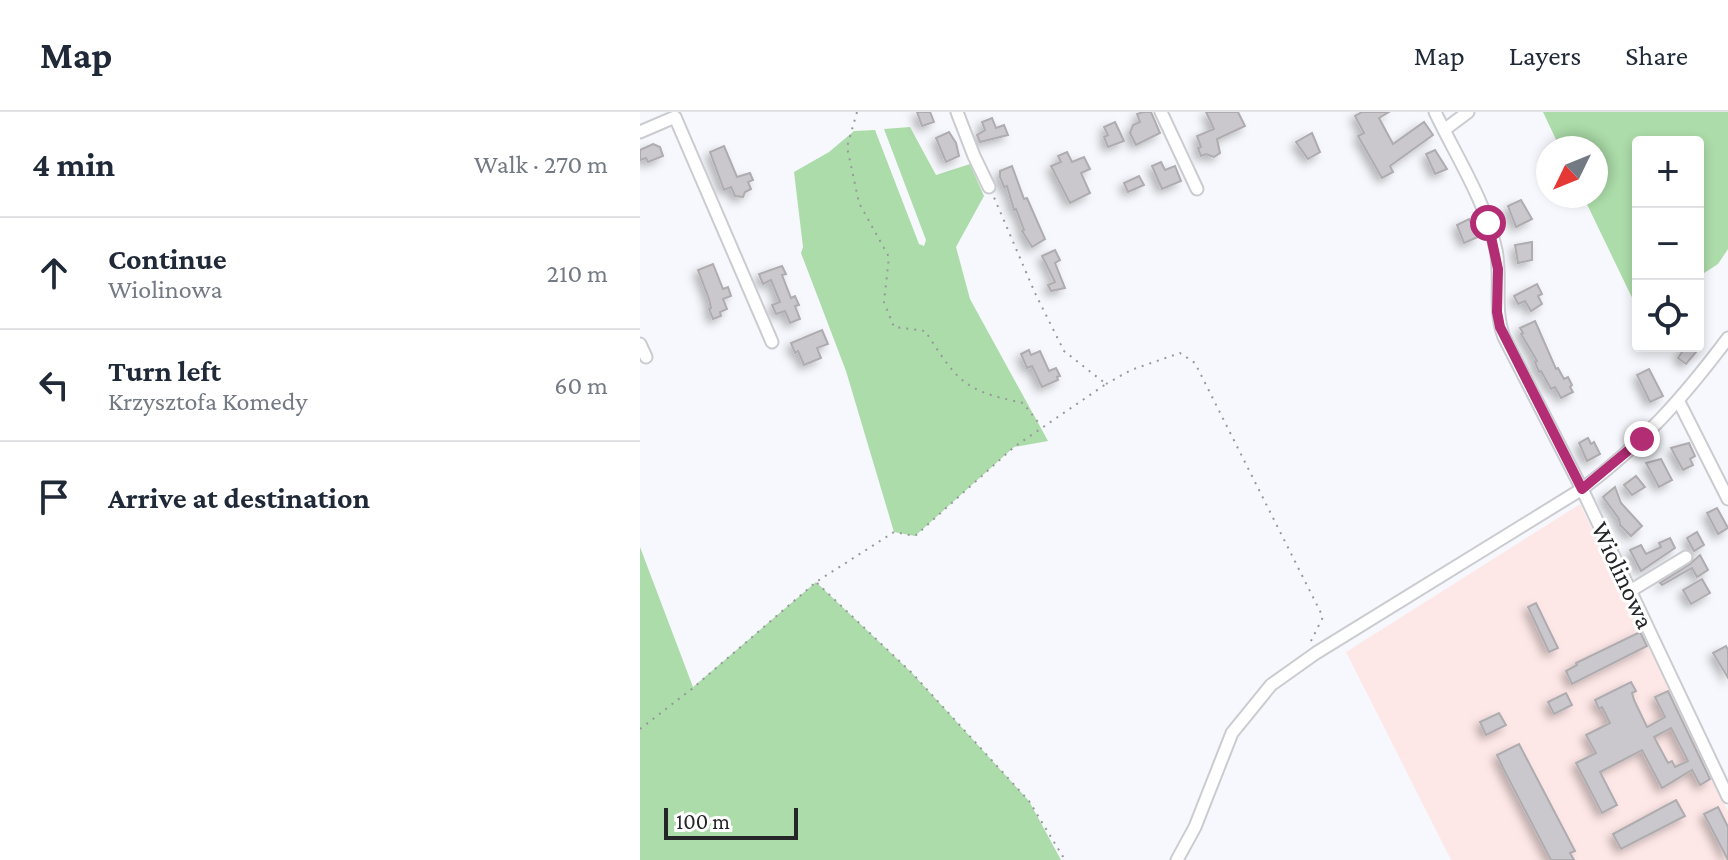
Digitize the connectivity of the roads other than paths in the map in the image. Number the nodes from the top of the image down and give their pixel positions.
1 (957, 112) edge
2 (1161, 112) edge
3 (1435, 112) edge
4 (1468, 112) edge
5 (1444, 130) junction
6 (640, 132) edge
7 (989, 187) road end
8 (1197, 189) dead end
9 (1728, 338) edge
10 (772, 342) dead end
11 (640, 344) edge
12 (646, 357) dead end
13 (1679, 402) junction
14 (1582, 489) junction
15 (1728, 499) edge
16 (1686, 557) dead end
17 (1630, 591) junction
18 (1728, 797) edge
19 (1177, 860) edge

1 - 7 street
2 - 8 street
3 - 5 street, Wiolinowa
4 - 5 street
5 - 14 street, Wiolinowa
6 - 10 street
9 - 13 street
11 - 12 street
13 - 14 street
13 - 15 street
14 - 17 street, Wiolinowa
14 - 19 street
16 - 17 street
17 - 18 street, Wiolinowa

